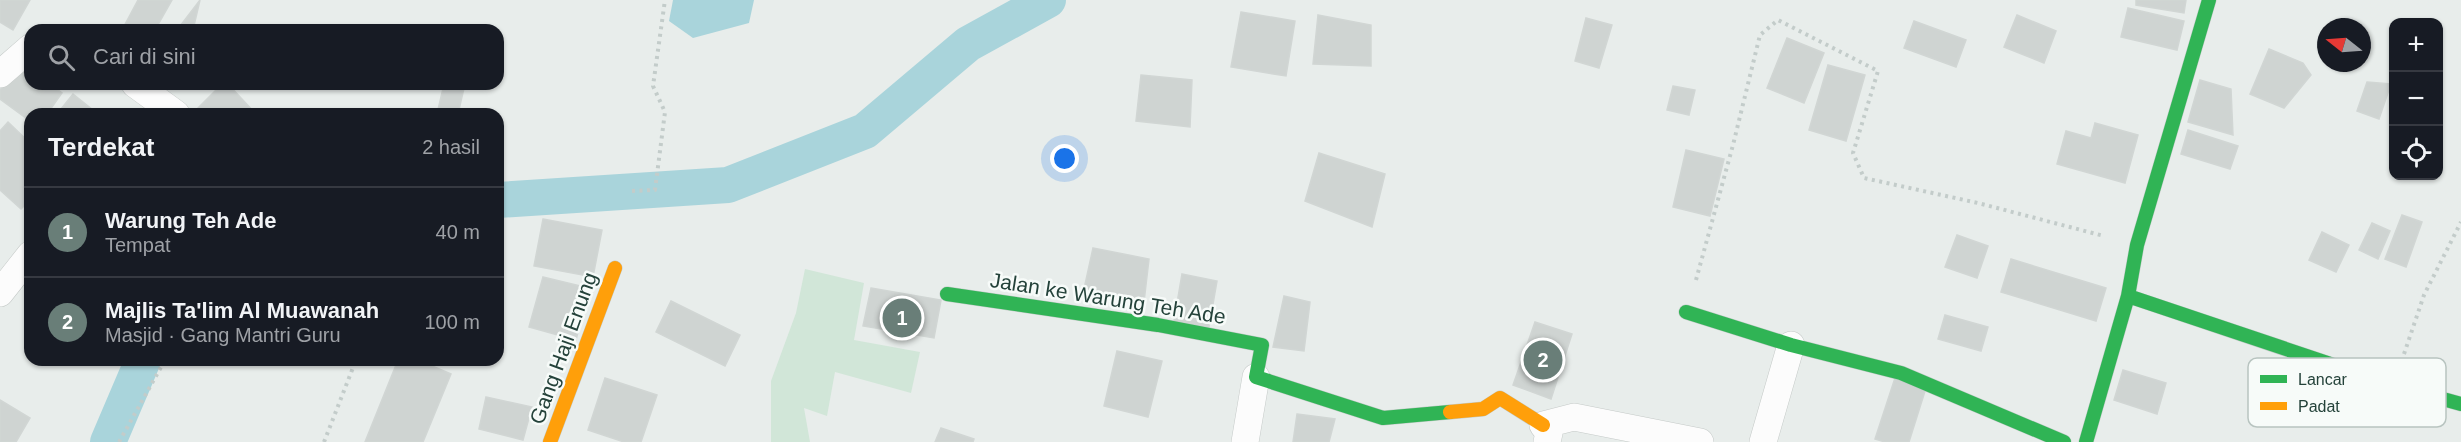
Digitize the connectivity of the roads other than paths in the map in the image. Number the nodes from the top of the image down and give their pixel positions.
1 (2209, 0) edge
2 (24, 53) edge
3 (0, 74) edge
4 (142, 90) edge
5 (163, 108) edge
6 (24, 262) edge
7 (615, 268) dead end
8 (0, 292) edge
9 (947, 294) dead end
10 (2128, 296) junction
11 (1686, 312) road end
12 (1791, 345) junction
13 (2313, 358) edge
14 (1256, 377) junction
15 (2446, 400) edge
16 (2461, 404) edge
17 (1545, 434) edge
18 (550, 442) edge
19 (1245, 442) edge
20 (1700, 442) edge
21 (1763, 442) edge
22 (2064, 442) edge
23 (2086, 442) edge

1 - 10 street
2 - 3 street
4 - 5 street
6 - 8 street
7 - 18 street, Gang Haji Enung
9 - 14 street, Jalan ke Warung Teh Ade
10 - 13 street
10 - 23 street
11 - 12 street
12 - 21 street
12 - 22 street
14 - 17 street
14 - 19 street
15 - 16 street
17 - 20 street

